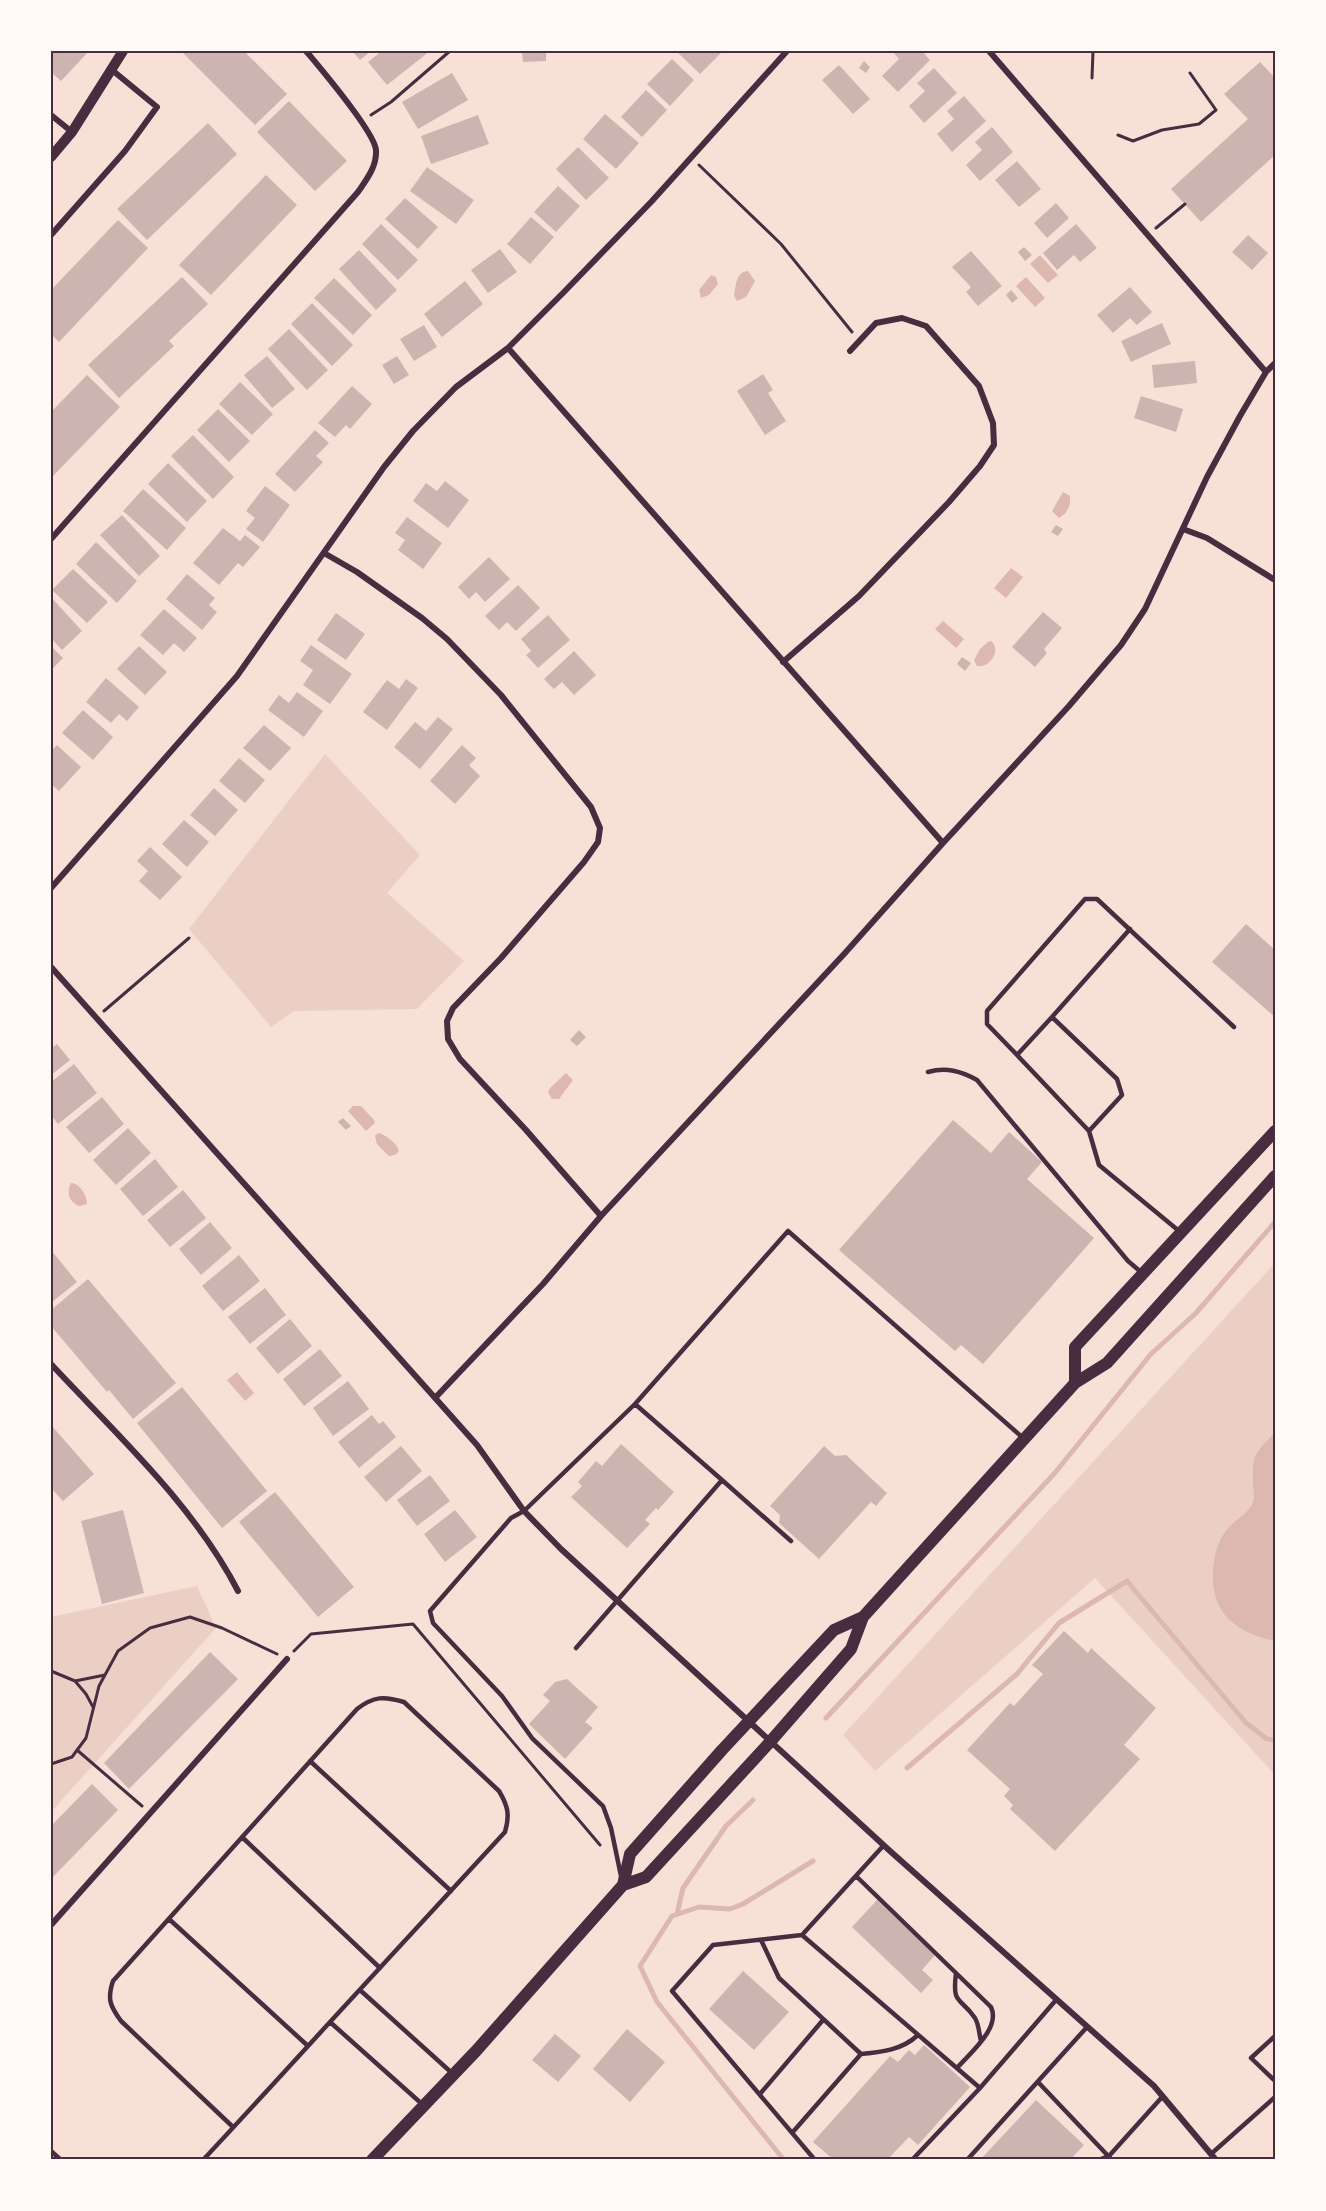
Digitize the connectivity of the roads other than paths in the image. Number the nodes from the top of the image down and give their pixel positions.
1 (123, 51) edge
2 (306, 51) edge
3 (787, 51) edge
4 (989, 51) edge
5 (112, 70) junction
6 (51, 115) edge
7 (72, 132) junction
8 (51, 157) edge
9 (51, 235) edge
10 (508, 348) junction
11 (850, 351) dead end
12 (1275, 363) edge
13 (1266, 372) junction
14 (1183, 529) junction
15 (51, 539) edge
16 (324, 553) junction
17 (1275, 580) edge
18 (783, 662) junction
19 (943, 843) junction
20 (51, 888) edge
21 (1130, 929) junction
22 (51, 967) edge
23 (1052, 1017) junction
24 (1234, 1027) dead end
25 (1017, 1055) junction
26 (928, 1072) dead end
27 (1089, 1131) junction
28 (1275, 1131) edge
29 (1275, 1176) edge
30 (601, 1215) junction
31 (1181, 1233) junction
32 (1143, 1274) junction
33 (51, 1364) edge
34 (1074, 1383) junction
35 (435, 1398) junction
36 (635, 1404) junction
37 (1024, 1439) junction
38 (722, 1480) junction
39 (524, 1511) junction
40 (791, 1541) dead end
41 (238, 1591) dead end
42 (617, 1600) junction
43 (864, 1617) junction
44 (576, 1648) dead end
45 (288, 1659) road end
46 (749, 1722) junction
47 (770, 1742) junction
48 (310, 1761) junction
49 (242, 1837) junction
50 (884, 1845) junction
51 (856, 1876) junction
52 (623, 1885) junction
53 (451, 1891) junction
54 (169, 1919) junction
55 (51, 1925) edge
56 (802, 1935) junction
57 (761, 1940) junction
58 (380, 1968) junction
59 (956, 1973) junction
60 (360, 1990) junction
61 (1056, 2000) junction
62 (823, 2020) junction
63 (330, 2022) junction
64 (1087, 2027) junction
65 (918, 2035) junction
66 (1275, 2036) edge
67 (981, 2041) junction
68 (308, 2046) junction
69 (861, 2054) junction
70 (957, 2068) junction
71 (453, 2074) junction
72 (1275, 2081) edge
73 (1038, 2082) junction
74 (980, 2088) junction
75 (760, 2094) junction
76 (1163, 2096) junction
77 (1275, 2097) edge
78 (424, 2106) junction
79 (234, 2127) junction
80 (792, 2133) junction
81 (51, 2151) edge
82 (1211, 2154) junction
83 (1110, 2159) edge
84 (61, 2160) edge
85 (203, 2160) edge
86 (372, 2160) edge
87 (815, 2160) edge
88 (912, 2160) edge
89 (967, 2160) edge
90 (1098, 2160) edge
91 (1216, 2160) edge

1 - 5 street
2 - 15 street
3 - 10 street
4 - 13 street
5 - 7 street
5 - 9 street
6 - 7 street
7 - 8 street
10 - 16 street
10 - 18 street
11 - 18 street
12 - 13 street
13 - 14 street
14 - 17 street
14 - 19 street
16 - 20 street
16 - 30 street
18 - 19 street
19 - 30 street
21 - 23 lane
21 - 24 lane
21 - 25 lane
22 - 35 street
23 - 25 lane
23 - 27 lane
25 - 27 lane
26 - 32 lane
27 - 31 lane
28 - 31 main road
29 - 34 main road
30 - 35 street
31 - 32 main road
32 - 34 main road
33 - 41 street
34 - 37 main road
35 - 39 street
36 - 37 lane
36 - 38 lane
36 - 39 lane
37 - 43 main road
38 - 40 lane
38 - 42 lane
39 - 42 street
39 - 52 lane
42 - 44 lane
42 - 46 street
43 - 46 main road
43 - 47 main road
45 - 55 street
46 - 47 street
46 - 52 main road
47 - 50 street
47 - 52 main road
48 - 49 lane
48 - 53 lane
48 - 53 lane
49 - 54 lane
49 - 58 lane
50 - 51 lane
50 - 61 street
51 - 56 lane
51 - 59 lane
52 - 71 main road
53 - 58 lane
54 - 68 lane
54 - 79 lane
56 - 57 lane
56 - 65 lane
57 - 62 lane
57 - 75 lane
58 - 60 lane
59 - 67 lane
59 - 67 lane
60 - 63 lane
60 - 71 lane
61 - 64 street
61 - 74 lane
62 - 69 lane
62 - 75 lane
63 - 68 lane
63 - 78 lane
64 - 73 lane
64 - 76 street
65 - 69 lane
65 - 70 lane
66 - 72 lane
67 - 70 lane
68 - 79 lane
69 - 80 lane
70 - 74 lane
71 - 78 main road
73 - 83 lane
73 - 89 lane
74 - 88 lane
75 - 80 lane
76 - 82 street
76 - 83 lane
77 - 82 lane
78 - 86 main road
79 - 85 lane
80 - 87 lane
81 - 84 lane
82 - 91 street
83 - 90 lane

